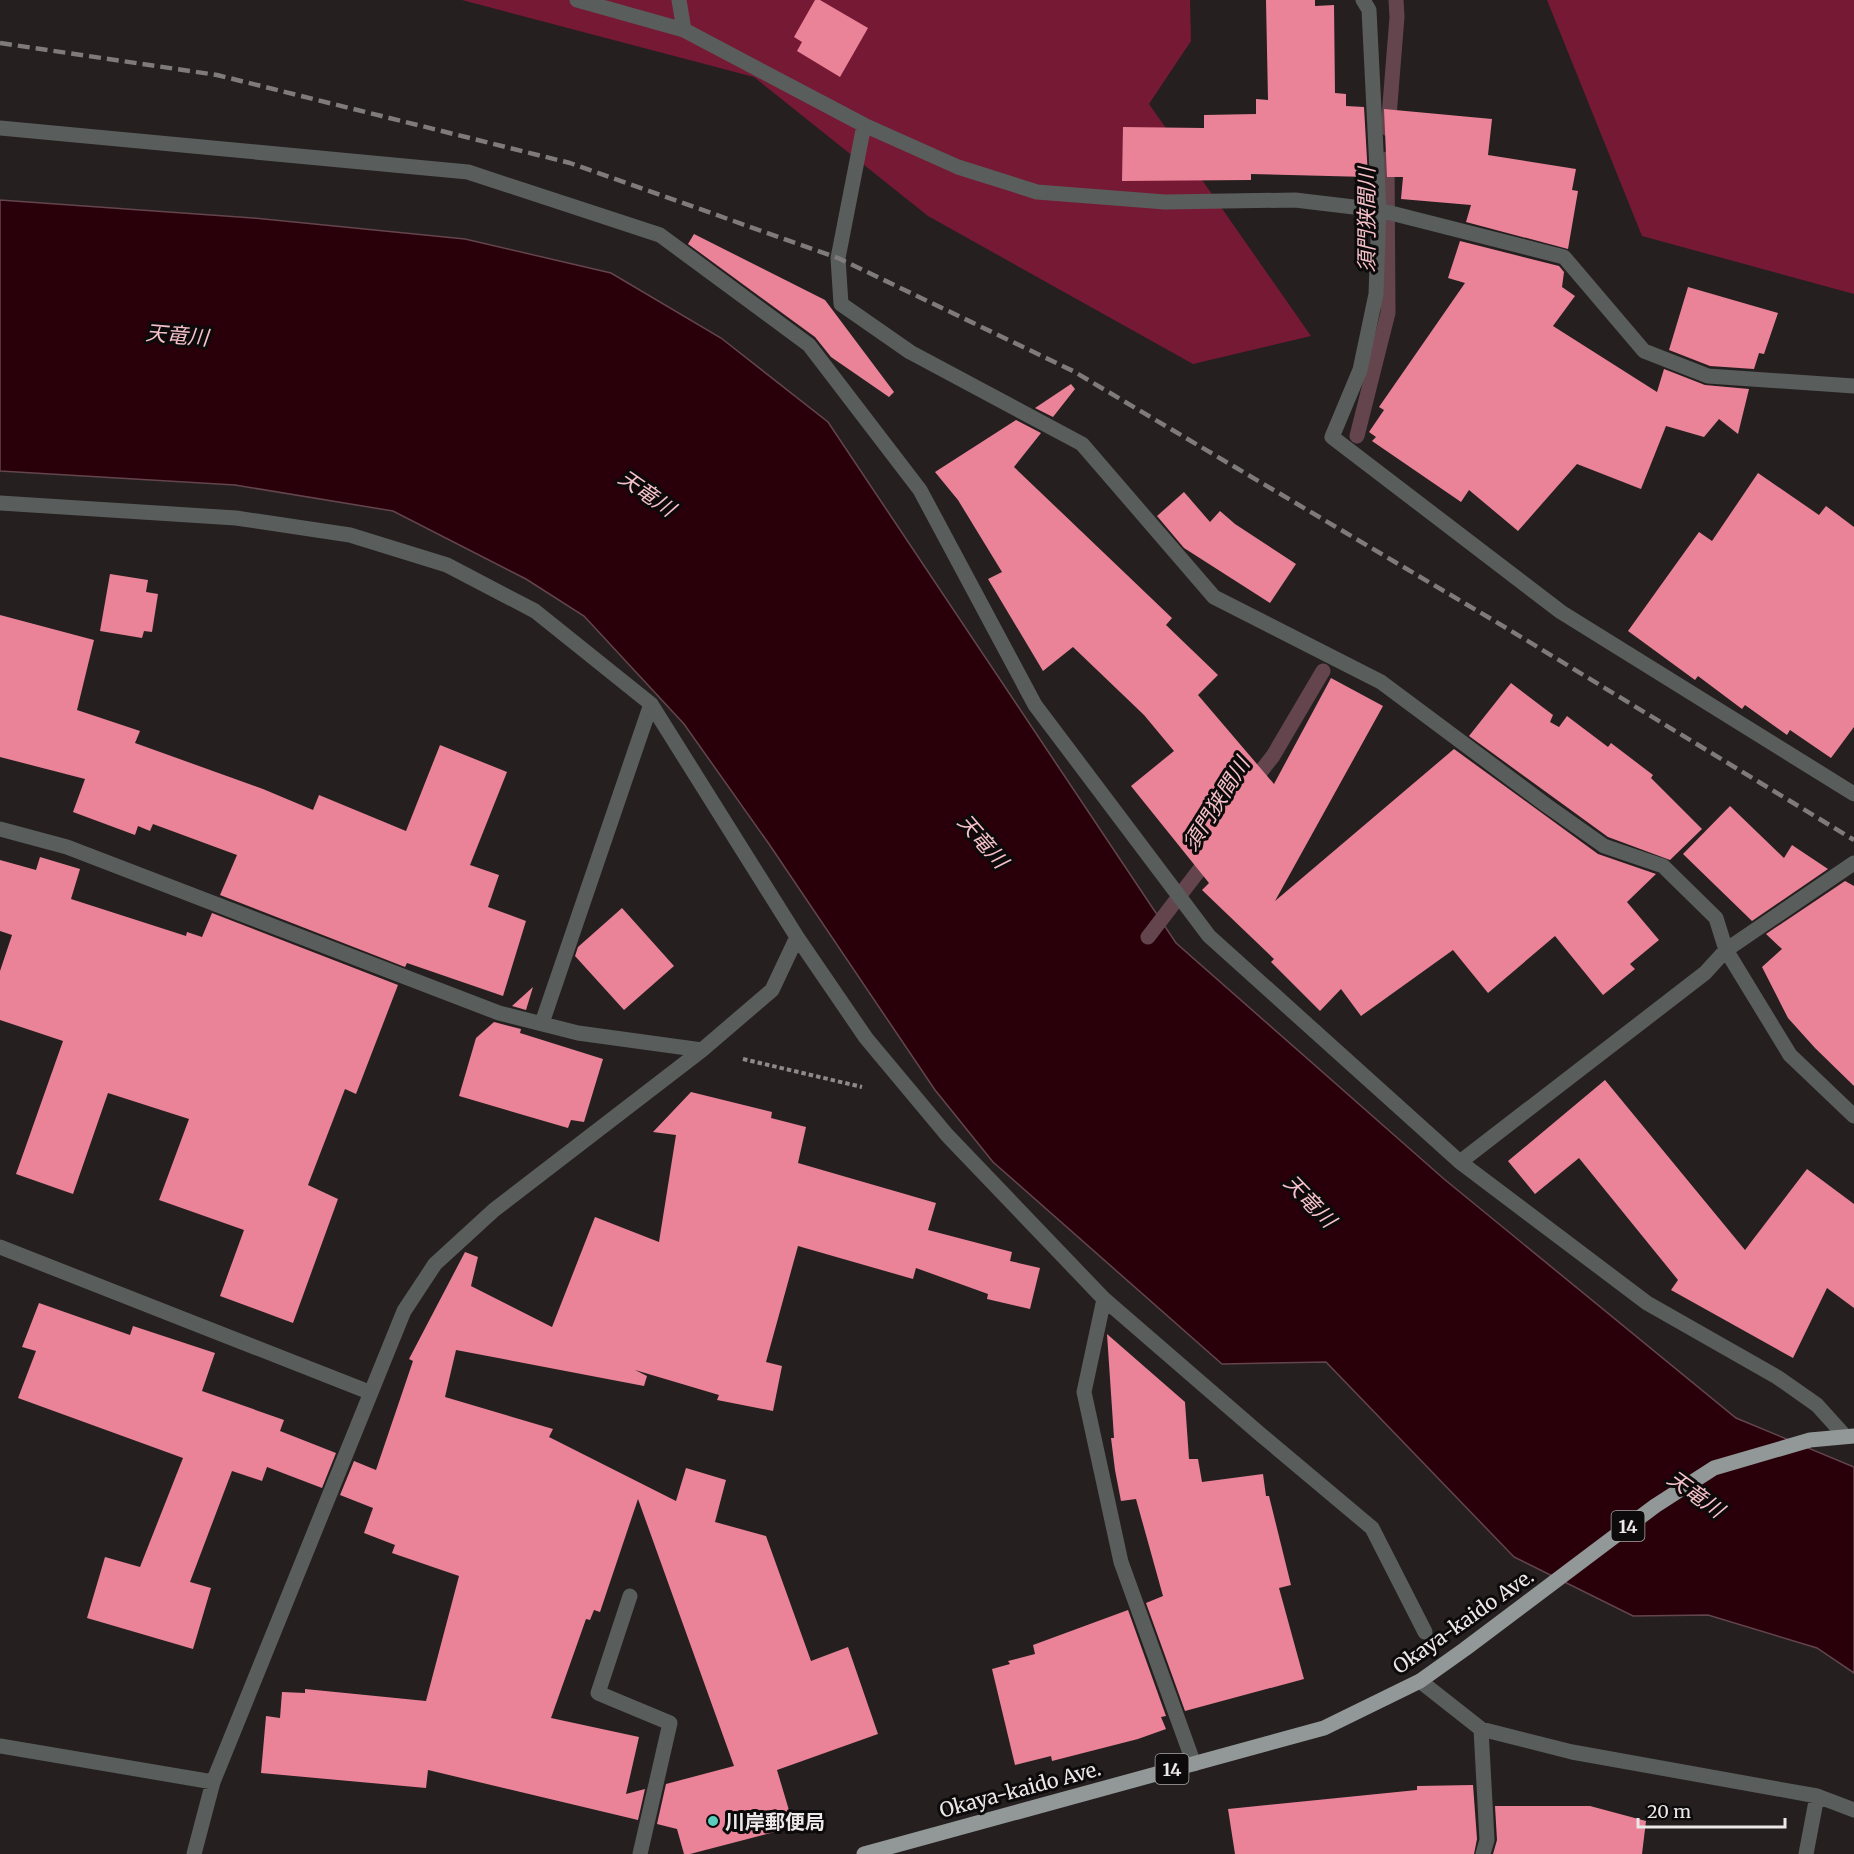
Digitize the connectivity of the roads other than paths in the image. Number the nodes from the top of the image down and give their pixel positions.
1 (577, 0) edge
2 (679, 0) edge
3 (1364, 0) edge
4 (684, 30) junction
5 (864, 125) junction
6 (0, 128) edge
7 (1379, 210) junction
8 (1854, 386) edge
9 (0, 503) edge
10 (651, 704) junction
11 (1854, 794) edge
12 (0, 829) edge
13 (1854, 863) edge
14 (797, 937) junction
15 (1726, 950) junction
16 (542, 1023) junction
17 (702, 1050) junction
18 (1854, 1116) edge
19 (1460, 1162) junction
20 (0, 1247) edge
21 (1104, 1299) junction
22 (369, 1392) junction
23 (1850, 1436) edge
24 (630, 1596) dead end
25 (1425, 1632) dead end
26 (1420, 1682) junction
27 (1481, 1729) junction
28 (0, 1746) edge
29 (1194, 1764) junction
30 (213, 1782) junction
31 (1816, 1796) junction
32 (1854, 1810) edge
33 (194, 1854) edge
34 (640, 1854) edge
35 (864, 1854) edge
36 (1483, 1854) edge
37 (1806, 1854) edge

1 - 4 street
2 - 4 street
3 - 7 street
4 - 5 street
5 - 7 street
5 - 15 street
6 - 19 street
7 - 8 street
7 - 11 street
9 - 10 street
10 - 14 street
10 - 16 street
12 - 16 street
13 - 15 street
14 - 17 street
14 - 21 street
15 - 18 street
15 - 19 street
16 - 17 street
17 - 22 street
19 - 23 street
20 - 22 street
21 - 25 street
21 - 29 street
22 - 30 street
23 - 26 main road, Okaya-kaido Ave. / 14
24 - 34 street
26 - 27 street
26 - 29 main road, Okaya-kaido Ave. / 14
27 - 31 street
27 - 36 street
28 - 30 street
29 - 35 main road, Okaya-kaido Ave. / 14
30 - 33 street
31 - 32 street
31 - 37 street

